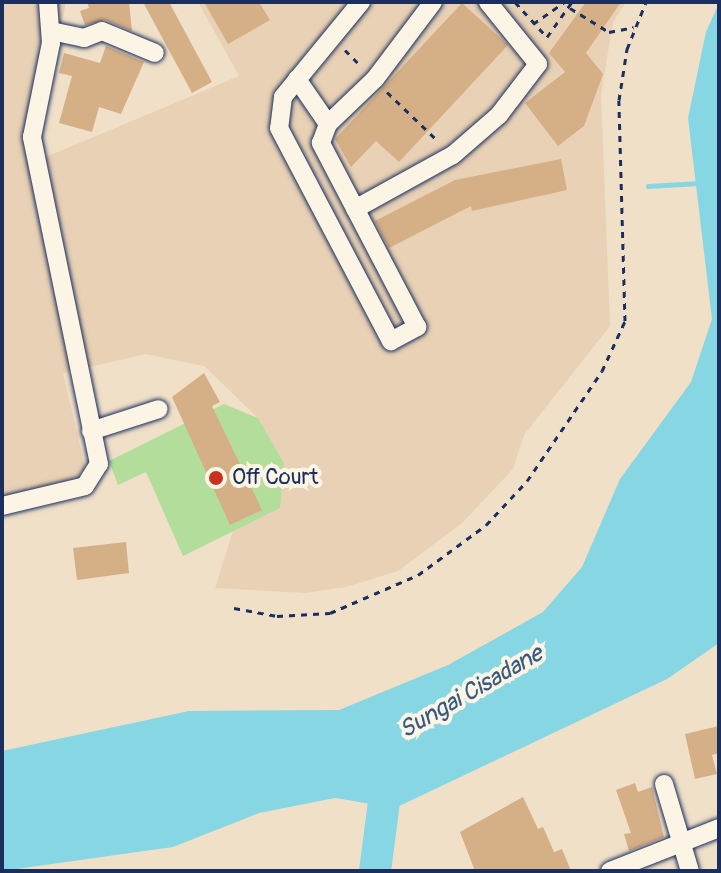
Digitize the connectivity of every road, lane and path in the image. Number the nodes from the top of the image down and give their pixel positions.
1 (48, 2) edge
2 (361, 2) edge
3 (433, 2) edge
4 (488, 2) edge
5 (515, 2) edge
6 (565, 2) edge
7 (572, 2) edge
8 (646, 2) edge
9 (570, 8) junction
10 (533, 24) junction
11 (634, 27) junction
12 (51, 31) junction
13 (333, 38) junction
14 (155, 53) dead end
15 (297, 79) junction
16 (375, 79) junction
17 (328, 124) junction
18 (453, 155) junction
19 (355, 209) junction
20 (159, 409) dead end
21 (91, 431) junction
22 (2, 506) edge
23 (234, 608) dead end
24 (664, 784) dead end
25 (719, 828) edge
26 (681, 844) junction
27 (610, 871) edge
28 (690, 871) edge

1 - 12 street
2 - 13 street
3 - 16 street
4 - 18 street
5 - 10 path
6 - 10 path
7 - 9 path
8 - 11 path
9 - 10 path
9 - 11 path
11 - 23 path
12 - 14 street
12 - 21 street
13 - 15 street
13 - 16 path
15 - 17 street
15 - 19 street
16 - 17 street
16 - 18 path
17 - 19 street
18 - 19 street
20 - 21 street
21 - 22 street
24 - 26 street
25 - 26 street
26 - 27 street
26 - 28 street

